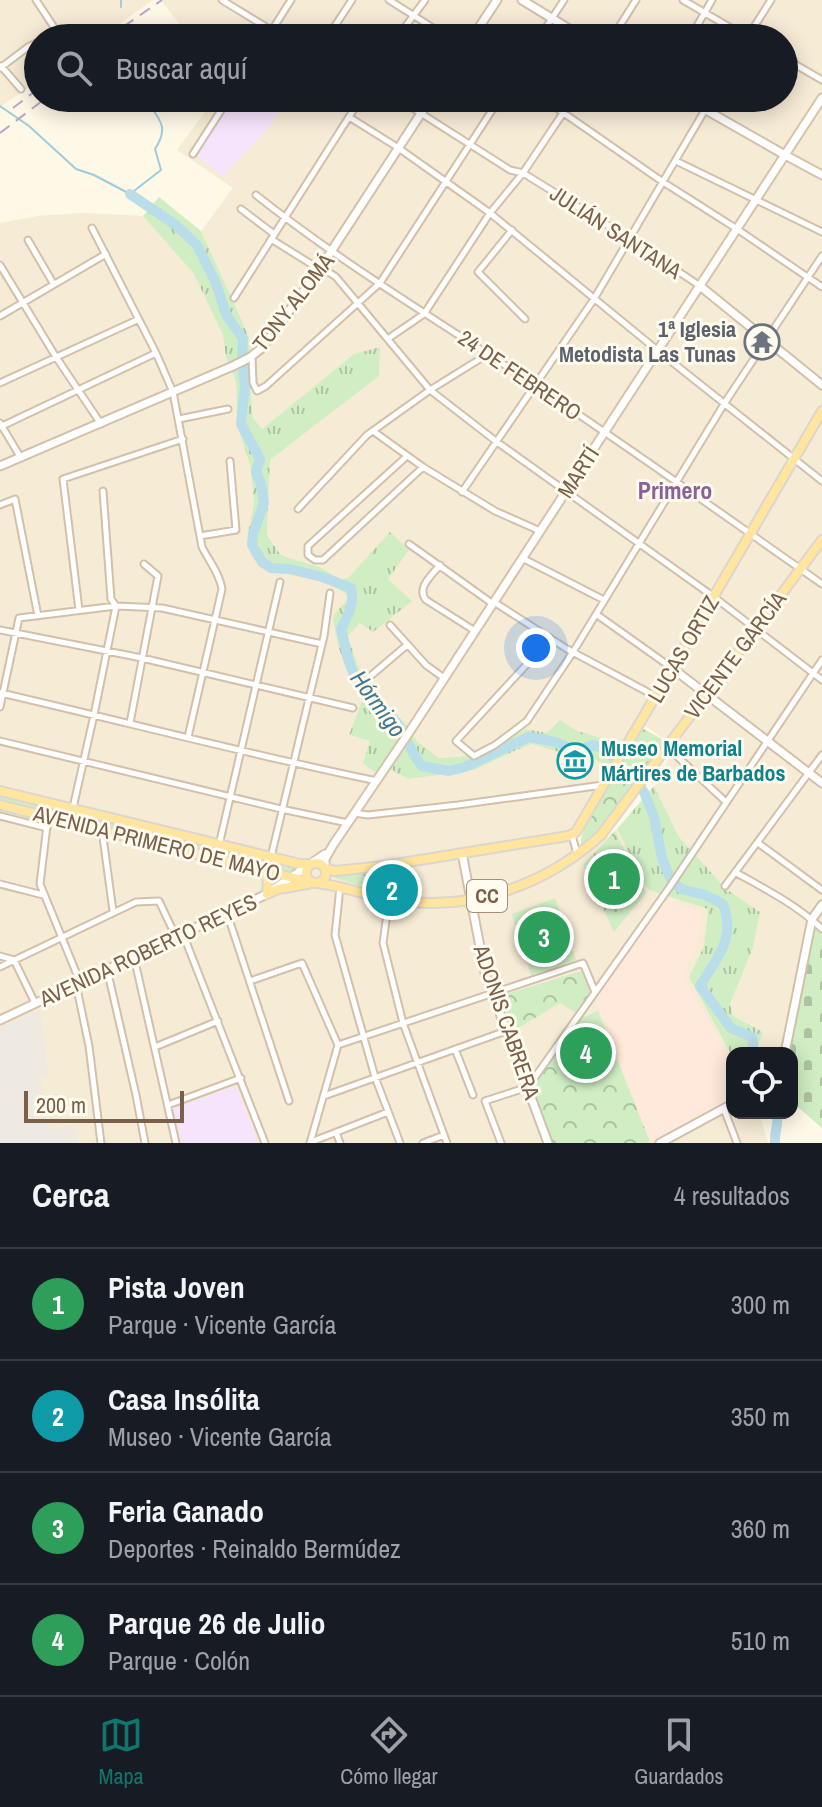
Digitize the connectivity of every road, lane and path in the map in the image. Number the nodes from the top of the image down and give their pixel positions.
1 (36, 0) edge
2 (222, 0) edge
3 (291, 0) edge
4 (352, 0) edge
5 (389, 0) edge
6 (425, 0) edge
7 (497, 0) edge
8 (522, 0) edge
9 (564, 0) edge
10 (636, 0) edge
11 (683, 0) edge
12 (712, 0) edge
13 (771, 0) edge
14 (704, 13) junction
15 (414, 16) junction
16 (552, 19) junction
17 (52, 24) edge
18 (262, 24) edge
19 (276, 24) edge
20 (336, 24) edge
21 (408, 24) edge
22 (427, 24) edge
23 (481, 24) edge
24 (549, 24) edge
25 (560, 24) edge
26 (621, 24) edge
27 (698, 24) edge
28 (723, 24) edge
29 (756, 24) edge
30 (24, 50) edge
31 (1, 66) edge
32 (798, 66) edge
33 (822, 80) edge
34 (21, 89) dead end
35 (822, 98) edge
36 (220, 112) edge
37 (352, 112) edge
38 (421, 112) joint
39 (491, 112) edge
40 (560, 112) edge
41 (703, 112) edge
42 (710, 112) edge
43 (563, 114) junction
44 (349, 117) junction
45 (470, 144) junction
46 (397, 147) junction
47 (193, 154) dead end
48 (785, 155) junction
49 (676, 161) junction
50 (523, 173) junction
51 (822, 175) edge
52 (445, 181) junction
53 (663, 182) junction
54 (256, 195) dead end
55 (755, 201) junction
56 (241, 209) dead end
57 (490, 213) junction
58 (285, 218) junction
59 (92, 228) dead end
60 (737, 229) junction
61 (512, 230) junction
62 (822, 232) edge
63 (272, 236) junction
64 (630, 239) junction
65 (28, 240) dead end
66 (333, 251) junction
67 (106, 254) junction
68 (822, 256) edge
69 (0, 265) edge
70 (320, 269) junction
71 (808, 278) junction
72 (53, 283) junction
73 (380, 283) junction
74 (700, 286) junction
75 (822, 287) edge
76 (234, 298) dead end
77 (594, 299) junction
78 (22, 302) junction
79 (359, 302) junction
80 (424, 314) junction
81 (0, 316) edge
82 (525, 319) dead end
83 (138, 320) junction
84 (389, 338) junction
85 (765, 341) junction
86 (657, 350) junction
87 (156, 353) junction
88 (488, 354) junction
89 (56, 357) junction
90 (251, 357) junction
91 (0, 383) edge
92 (535, 385) junction
93 (822, 385) edge
94 (78, 390) junction
95 (430, 390) junction
96 (173, 392) junction
97 (724, 404) junction
98 (228, 409) dead end
99 (822, 411) edge
100 (179, 419) junction
101 (101, 424) junction
102 (1, 425) edge
103 (373, 431) junction
104 (604, 432) junction
105 (183, 439) junction
106 (497, 442) junction
107 (407, 456) junction
108 (21, 458) junction
109 (793, 459) junction
110 (230, 461) dead end
111 (0, 466) edge
112 (423, 467) junction
113 (822, 481) edge
114 (675, 482) junction
115 (103, 491) dead end
116 (462, 492) junction
117 (565, 492) junction
118 (0, 505) edge
119 (298, 509) dead end
120 (540, 531) junction
121 (750, 534) junction
122 (200, 536) junction
123 (822, 540) edge
124 (640, 542) junction
125 (409, 544) dead end
126 (522, 558) junction
127 (144, 564) dead end
128 (440, 565) junction
129 (801, 569) junction
130 (280, 582) dead end
131 (822, 584) edge
132 (330, 593) dead end
133 (714, 597) junction
134 (604, 600) junction
135 (493, 603) junction
136 (116, 606) junction
137 (152, 608) junction
138 (79, 610) junction
139 (596, 614) junction
140 (38, 616) junction
141 (215, 620) junction
142 (390, 625) dead end
143 (756, 628) junction
144 (0, 630) edge
145 (475, 631) junction
146 (268, 633) junction
147 (16, 634) junction
148 (549, 637) junction
149 (322, 644) junction
150 (407, 645) junction
151 (108, 651) junction
152 (573, 652) junction
153 (142, 658) junction
154 (822, 660) edge
155 (672, 668) junction
156 (203, 673) junction
157 (814, 673) junction
158 (444, 678) junction
159 (367, 679) dead end
160 (822, 680) edge
161 (256, 685) junction
162 (2, 693) edge
163 (705, 694) junction
164 (655, 696) junction
165 (308, 698) junction
166 (0, 707) edge
167 (353, 708) dead end
168 (94, 715) junction
169 (130, 723) junction
170 (188, 737) junction
171 (0, 741) edge
172 (768, 741) junction
173 (666, 747) junction
174 (241, 750) junction
175 (822, 757) edge
176 (85, 761) junction
177 (292, 764) junction
178 (809, 773) junction
179 (377, 781) junction
180 (822, 783) edge
181 (605, 785) junction
182 (0, 791) edge
183 (230, 795) junction
184 (726, 802) junction
185 (0, 805) edge
186 (74, 809) junction
187 (281, 809) junction
188 (354, 813) junction
189 (0, 816) edge
190 (48, 816) junction
191 (70, 821) junction
192 (348, 823) junction
193 (47, 828) junction
194 (102, 829) junction
195 (572, 835) junction
196 (758, 843) junction
197 (333, 845) junction
198 (219, 846) junction
199 (462, 853) junction
200 (577, 855) junction
201 (271, 857) junction
202 (312, 864) junction
203 (383, 866) junction
204 (259, 868) junction
205 (325, 868) junction
206 (735, 872) junction
207 (294, 876) junction
208 (316, 883) junction
209 (0, 884) edge
210 (340, 886) junction
211 (725, 886) dead end
212 (822, 890) edge
213 (267, 894) junction
214 (43, 895) junction
215 (384, 898) junction
216 (470, 900) junction
217 (822, 905) edge
218 (113, 911) junction
219 (227, 913) junction
220 (812, 919) junction
221 (822, 929) edge
222 (180, 935) junction
223 (61, 937) junction
224 (0, 956) edge
225 (134, 957) junction
226 (14, 960) junction
227 (0, 967) edge
228 (107, 969) junction
229 (250, 981) junction
230 (78, 983) junction
231 (595, 992) junction
232 (492, 993) junction
233 (35, 1003) junction
234 (0, 1020) edge
235 (218, 1021) junction
236 (403, 1023) junction
237 (506, 1031) junction
238 (363, 1037) junction
239 (338, 1045) junction
240 (155, 1047) junction
241 (786, 1047) edge
242 (455, 1049) junction
243 (416, 1063) junction
244 (375, 1077) junction
245 (241, 1078) junction
246 (528, 1087) junction
247 (473, 1095) dead end
248 (323, 1096) junction
249 (289, 1101) dead end
250 (168, 1105) junction
251 (724, 1109) joint
252 (388, 1112) junction
253 (336, 1132) junction
254 (444, 1135) junction
255 (657, 1141) edge
256 (101, 1143) edge
257 (145, 1143) edge
258 (176, 1143) edge
259 (265, 1143) edge
260 (310, 1143) edge
261 (340, 1143) edge
262 (400, 1143) edge
263 (423, 1143) edge
264 (447, 1143) edge
265 (501, 1143) edge
266 (548, 1143) edge
267 (737, 1143) edge

1 - 17 street
2 - 18 street
3 - 19 street
4 - 20 street
5 - 15 street
6 - 15 street
7 - 23 street
8 - 16 street
9 - 16 street
10 - 26 street
11 - 14 street
12 - 14 street
13 - 29 street
14 - 27 street
14 - 28 street
15 - 21 street
15 - 22 street
16 - 24 street
16 - 25 street
30 - 31 street
31 - 34 street
32 - 33 street
35 - 48 street, MARTÍ
36 - 47 street
37 - 44 street
38 - 45 street, JULIÁN SANTANA
38 - 46 street, TONY ALOMÁ
39 - 45 street
40 - 43 street
41 - 49 street
42 - 48 street
43 - 50 street
43 - 53 street
44 - 46 street
44 - 58 street
45 - 50 street, JULIÁN SANTANA
45 - 52 street
46 - 52 street
46 - 66 street, TONY ALOMÁ
48 - 51 street
48 - 55 street, MARTÍ
49 - 53 street
49 - 55 street
50 - 57 street
50 - 64 street, JULIÁN SANTANA
52 - 57 street
52 - 73 street
53 - 60 street
53 - 64 street
54 - 58 street, 24 DE FEBRERO
55 - 60 street, MARTÍ
55 - 62 street
56 - 63 street
57 - 61 street
57 - 80 street
58 - 63 street
58 - 66 street, 24 DE FEBRERO
59 - 67 street
60 - 71 street
60 - 74 street, MARTÍ
61 - 77 street
61 - 82 street
63 - 70 street
63 - 76 street
64 - 74 street, JULIÁN SANTANA
64 - 77 street
65 - 72 street
66 - 70 street, TONY ALOMÁ
66 - 73 street, 24 DE FEBRERO
67 - 72 street
67 - 83 street
68 - 71 street
69 - 78 street
70 - 79 street
70 - 90 street, TONY ALOMÁ
71 - 75 street
71 - 85 street
72 - 78 street
73 - 79 street
73 - 80 street, 24 DE FEBRERO
74 - 85 street, JULIÁN SANTANA
74 - 86 street, MARTÍ
77 - 86 street
77 - 92 street
78 - 81 street
78 - 89 street
79 - 84 street
79 - 90 street
80 - 84 street
80 - 88 street, 24 DE FEBRERO
83 - 87 street
83 - 89 street
84 - 95 street
85 - 93 street, JULIÁN SANTANA
85 - 97 street
86 - 97 street
86 - 104 street, MARTÍ
87 - 94 street
87 - 96 street
88 - 92 street, 24 DE FEBRERO
88 - 95 street
89 - 91 street
89 - 94 street
90 - 96 street, TONY ALOMÁ
92 - 104 street, 24 DE FEBRERO
92 - 106 street
94 - 101 street
94 - 102 street
95 - 103 street
95 - 106 street
96 - 100 street
96 - 101 street, TONY ALOMÁ
97 - 109 street
97 - 114 street
98 - 100 street
99 - 109 main road, LUCAS ORTIZ
100 - 105 street
101 - 108 street, TONY ALOMÁ
102 - 108 street
103 - 107 street
103 - 119 street
104 - 114 street, 24 DE FEBRERO
104 - 117 street, MARTÍ
105 - 122 street
105 - 138 street
106 - 116 street
106 - 117 street
107 - 112 street
107 - 112 street
108 - 111 street, TONY ALOMÁ
109 - 113 street
109 - 121 main road, LUCAS ORTIZ
110 - 122 street
112 - 116 street
114 - 121 street, 24 DE FEBRERO
114 - 124 street
115 - 136 street
116 - 120 street
117 - 120 street, MARTÍ
117 - 124 street
118 - 140 street
120 - 126 street, MARTÍ
121 - 129 street, 24 DE FEBRERO
121 - 133 main road, LUCAS ORTIZ
122 - 141 street
123 - 129 main road, VICENTE GARCÍA / CC
124 - 133 street
124 - 134 street
125 - 128 street
126 - 134 street
126 - 135 street, MARTÍ
127 - 137 street
128 - 135 street
128 - 145 street
129 - 131 street, 24 DE FEBRERO
129 - 143 main road, VICENTE GARCÍA / CC
130 - 146 street
132 - 149 street
133 - 143 street
133 - 155 main road, LUCAS ORTIZ
134 - 139 street
135 - 145 street, MARTÍ
135 - 148 street
136 - 137 street
136 - 138 street
136 - 151 street
137 - 141 street
137 - 153 street
138 - 140 street
139 - 152 street
139 - 155 street
140 - 147 street
141 - 146 street
141 - 156 street
142 - 150 street
143 - 157 street
143 - 163 main road, VICENTE GARCÍA / CC
144 - 147 street
145 - 158 street, MARTÍ
146 - 149 street
146 - 161 street
147 - 151 street
147 - 162 street
148 - 152 street
148 - 152 street
149 - 165 street
150 - 158 street
150 - 159 street
151 - 153 street
151 - 168 street
152 - 164 street
153 - 156 street
153 - 169 street
154 - 157 street
155 - 163 street
155 - 164 main road, LUCAS ORTIZ
156 - 161 street
156 - 170 street
157 - 160 street
157 - 172 street
158 - 179 street, MARTÍ
161 - 165 street
161 - 174 street
162 - 166 street
162 - 168 street
163 - 172 street
163 - 173 main road, VICENTE GARCÍA / CC
164 - 181 main road, LUCAS ORTIZ
165 - 167 street
165 - 177 street
168 - 169 street
168 - 176 street
169 - 170 street
170 - 174 street
171 - 176 street
172 - 178 street
172 - 184 street
173 - 184 street
173 - 200 main road, VICENTE GARCÍA / CC
174 - 177 street
174 - 183 street
175 - 178 street
176 - 183 street
176 - 186 street
177 - 179 street
177 - 187 street
178 - 180 street
178 - 196 street
179 - 188 street, MARTÍ
181 - 188 street
181 - 195 main road, LUCAS ORTIZ
182 - 186 main road, AVENIDA PRIMERO DE MAYO
183 - 187 street
183 - 198 street
184 - 231 street
185 - 190 main road, AVENIDA PRIMERO DE MAYO / CC
186 - 191 street
186 - 198 main road, AVENIDA PRIMERO DE MAYO
187 - 192 street
187 - 201 street
188 - 192 street, MARTÍ
189 - 193 street
190 - 191 main road, AVENIDA PRIMERO DE MAYO / CC
190 - 193 street
191 - 194 main road, AVENIDA PRIMERO DE MAYO / CC
192 - 197 street, MARTÍ
193 - 214 street
194 - 204 main road, AVENIDA PRIMERO DE MAYO / CC
194 - 218 street
195 - 199 main road
195 - 200 street
196 - 206 street
196 - 212 street
197 - 202 street, MARTÍ
197 - 205 street, MARTÍ
198 - 201 main road, AVENIDA PRIMERO DE MAYO
199 - 203 main road
199 - 216 street, ADONIS CABRERA
200 - 216 main road, VICENTE GARCÍA / CC
201 - 202 main road, AVENIDA PRIMERO DE MAYO
202 - 205 main road
202 - 207 street, AVENIDA ROBERTO REYES
202 - 208 main road
203 - 205 main road
203 - 215 main road
204 - 207 main road, AVENIDA PRIMERO DE MAYO / CC
204 - 213 main road
205 - 208 main road
206 - 211 street
206 - 220 street
207 - 208 main road, AVENIDA PRIMERO DE MAYO / CC
207 - 213 street, AVENIDA ROBERTO REYES
208 - 210 main road, VICENTE GARCÍA / CC
208 - 213 main road
209 - 214 street
210 - 215 main road, VICENTE GARCÍA / CC
210 - 238 street
213 - 219 street, AVENIDA ROBERTO REYES
214 - 223 street
215 - 216 main road, VICENTE GARCÍA / CC
215 - 236 street
216 - 232 street, ADONIS CABRERA
217 - 220 street
218 - 222 street
218 - 223 street
219 - 222 street, AVENIDA ROBERTO REYES
219 - 229 street
220 - 221 street
220 - 241 street
222 - 225 street, AVENIDA ROBERTO REYES
222 - 235 street
223 - 226 street
223 - 230 street
224 - 226 street
225 - 228 street, AVENIDA ROBERTO REYES
225 - 240 street
226 - 227 street
226 - 233 street
228 - 230 street, AVENIDA ROBERTO REYES
228 - 257 street
229 - 239 street
229 - 249 street
230 - 233 street, AVENIDA ROBERTO REYES
230 - 256 street
231 - 232 street
231 - 246 street
232 - 236 street
232 - 237 street, ADONIS CABRERA
233 - 234 street, AVENIDA ROBERTO REYES
235 - 240 street
235 - 245 street
236 - 238 street
236 - 243 street
237 - 242 street
237 - 246 street, ADONIS CABRERA
238 - 239 street
238 - 244 street
239 - 248 street
240 - 250 street
242 - 243 street
242 - 247 street
243 - 244 street
243 - 254 street
244 - 248 street
244 - 252 street
245 - 250 street
245 - 259 street
246 - 265 street
246 - 266 street, ADONIS CABRERA
248 - 260 street
250 - 258 street
251 - 255 street
251 - 267 street
252 - 253 street
252 - 262 street
253 - 260 street
253 - 261 street
254 - 263 street
254 - 264 street

